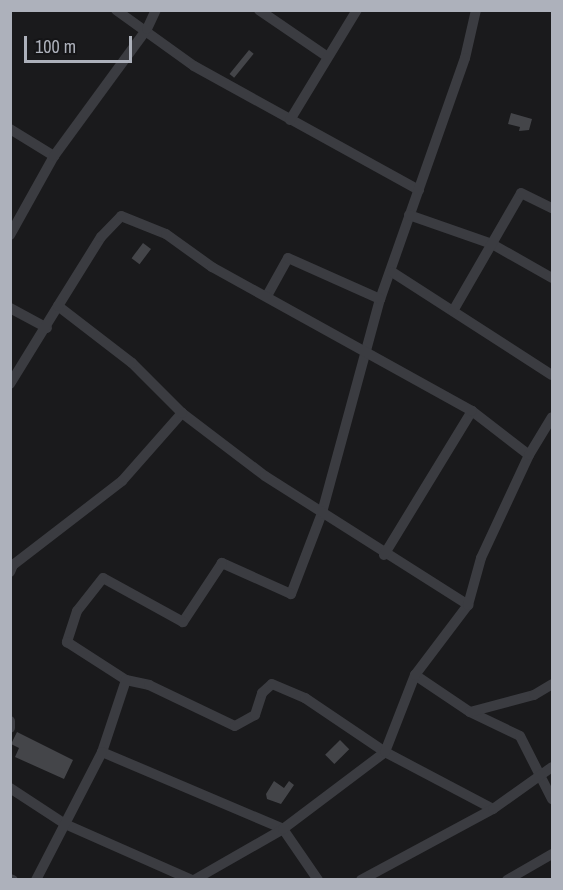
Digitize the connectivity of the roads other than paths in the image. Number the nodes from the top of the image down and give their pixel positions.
1 (116, 10) edge
2 (156, 10) edge
3 (259, 10) edge
4 (357, 10) edge
5 (476, 10) edge
6 (147, 29) junction
7 (328, 57) junction
8 (290, 120) junction
9 (10, 129) edge
10 (54, 156) junction
11 (419, 190) junction
12 (552, 208) edge
13 (410, 215) junction
14 (10, 235) edge
15 (492, 244) junction
16 (392, 272) junction
17 (552, 278) edge
18 (268, 294) junction
19 (380, 299) junction
20 (58, 306) junction
21 (10, 308) edge
22 (453, 311) junction
23 (47, 328) junction
24 (364, 354) junction
25 (552, 375) edge
26 (10, 384) edge
27 (472, 411) junction
28 (182, 413) junction
29 (552, 417) edge
30 (529, 455) junction
31 (322, 513) junction
32 (384, 555) junction
33 (10, 572) edge
34 (468, 605) junction
35 (415, 675) junction
36 (126, 680) junction
37 (552, 684) edge
38 (470, 712) junction
39 (10, 721) edge
40 (10, 728) edge
41 (102, 752) junction
42 (385, 752) junction
43 (552, 767) edge
44 (538, 777) junction
45 (10, 788) edge
46 (552, 799) edge
47 (493, 809) junction
48 (65, 824) junction
49 (283, 829) junction
50 (552, 854) edge
51 (36, 879) edge
52 (193, 879) edge
53 (318, 879) edge
54 (361, 879) edge
55 (507, 879) edge

1 - 6 street
2 - 6 street
3 - 7 street
4 - 7 street
5 - 11 street
6 - 8 street
6 - 10 street
7 - 8 street
8 - 11 street
9 - 10 street
10 - 14 street
11 - 13 street
12 - 15 street
13 - 15 street
13 - 16 street
15 - 17 street
15 - 22 street
16 - 19 street
16 - 22 street
18 - 19 street
18 - 20 street
18 - 24 street
19 - 24 street
20 - 23 street
20 - 28 street
21 - 23 street
22 - 25 street
23 - 26 street
24 - 27 street
24 - 31 street
27 - 30 street
27 - 32 street
28 - 31 street
28 - 33 street
29 - 30 street
30 - 34 street
31 - 32 street
31 - 36 street
32 - 34 street
34 - 35 street
35 - 38 street
35 - 42 street
36 - 41 street
36 - 42 street
37 - 38 street
38 - 44 street
39 - 40 street
41 - 48 street
41 - 49 street
42 - 47 street
42 - 49 street
43 - 44 street
44 - 46 street
44 - 47 street
45 - 48 street
47 - 54 street
48 - 51 street
48 - 52 street
49 - 52 street
49 - 53 street
50 - 55 street

